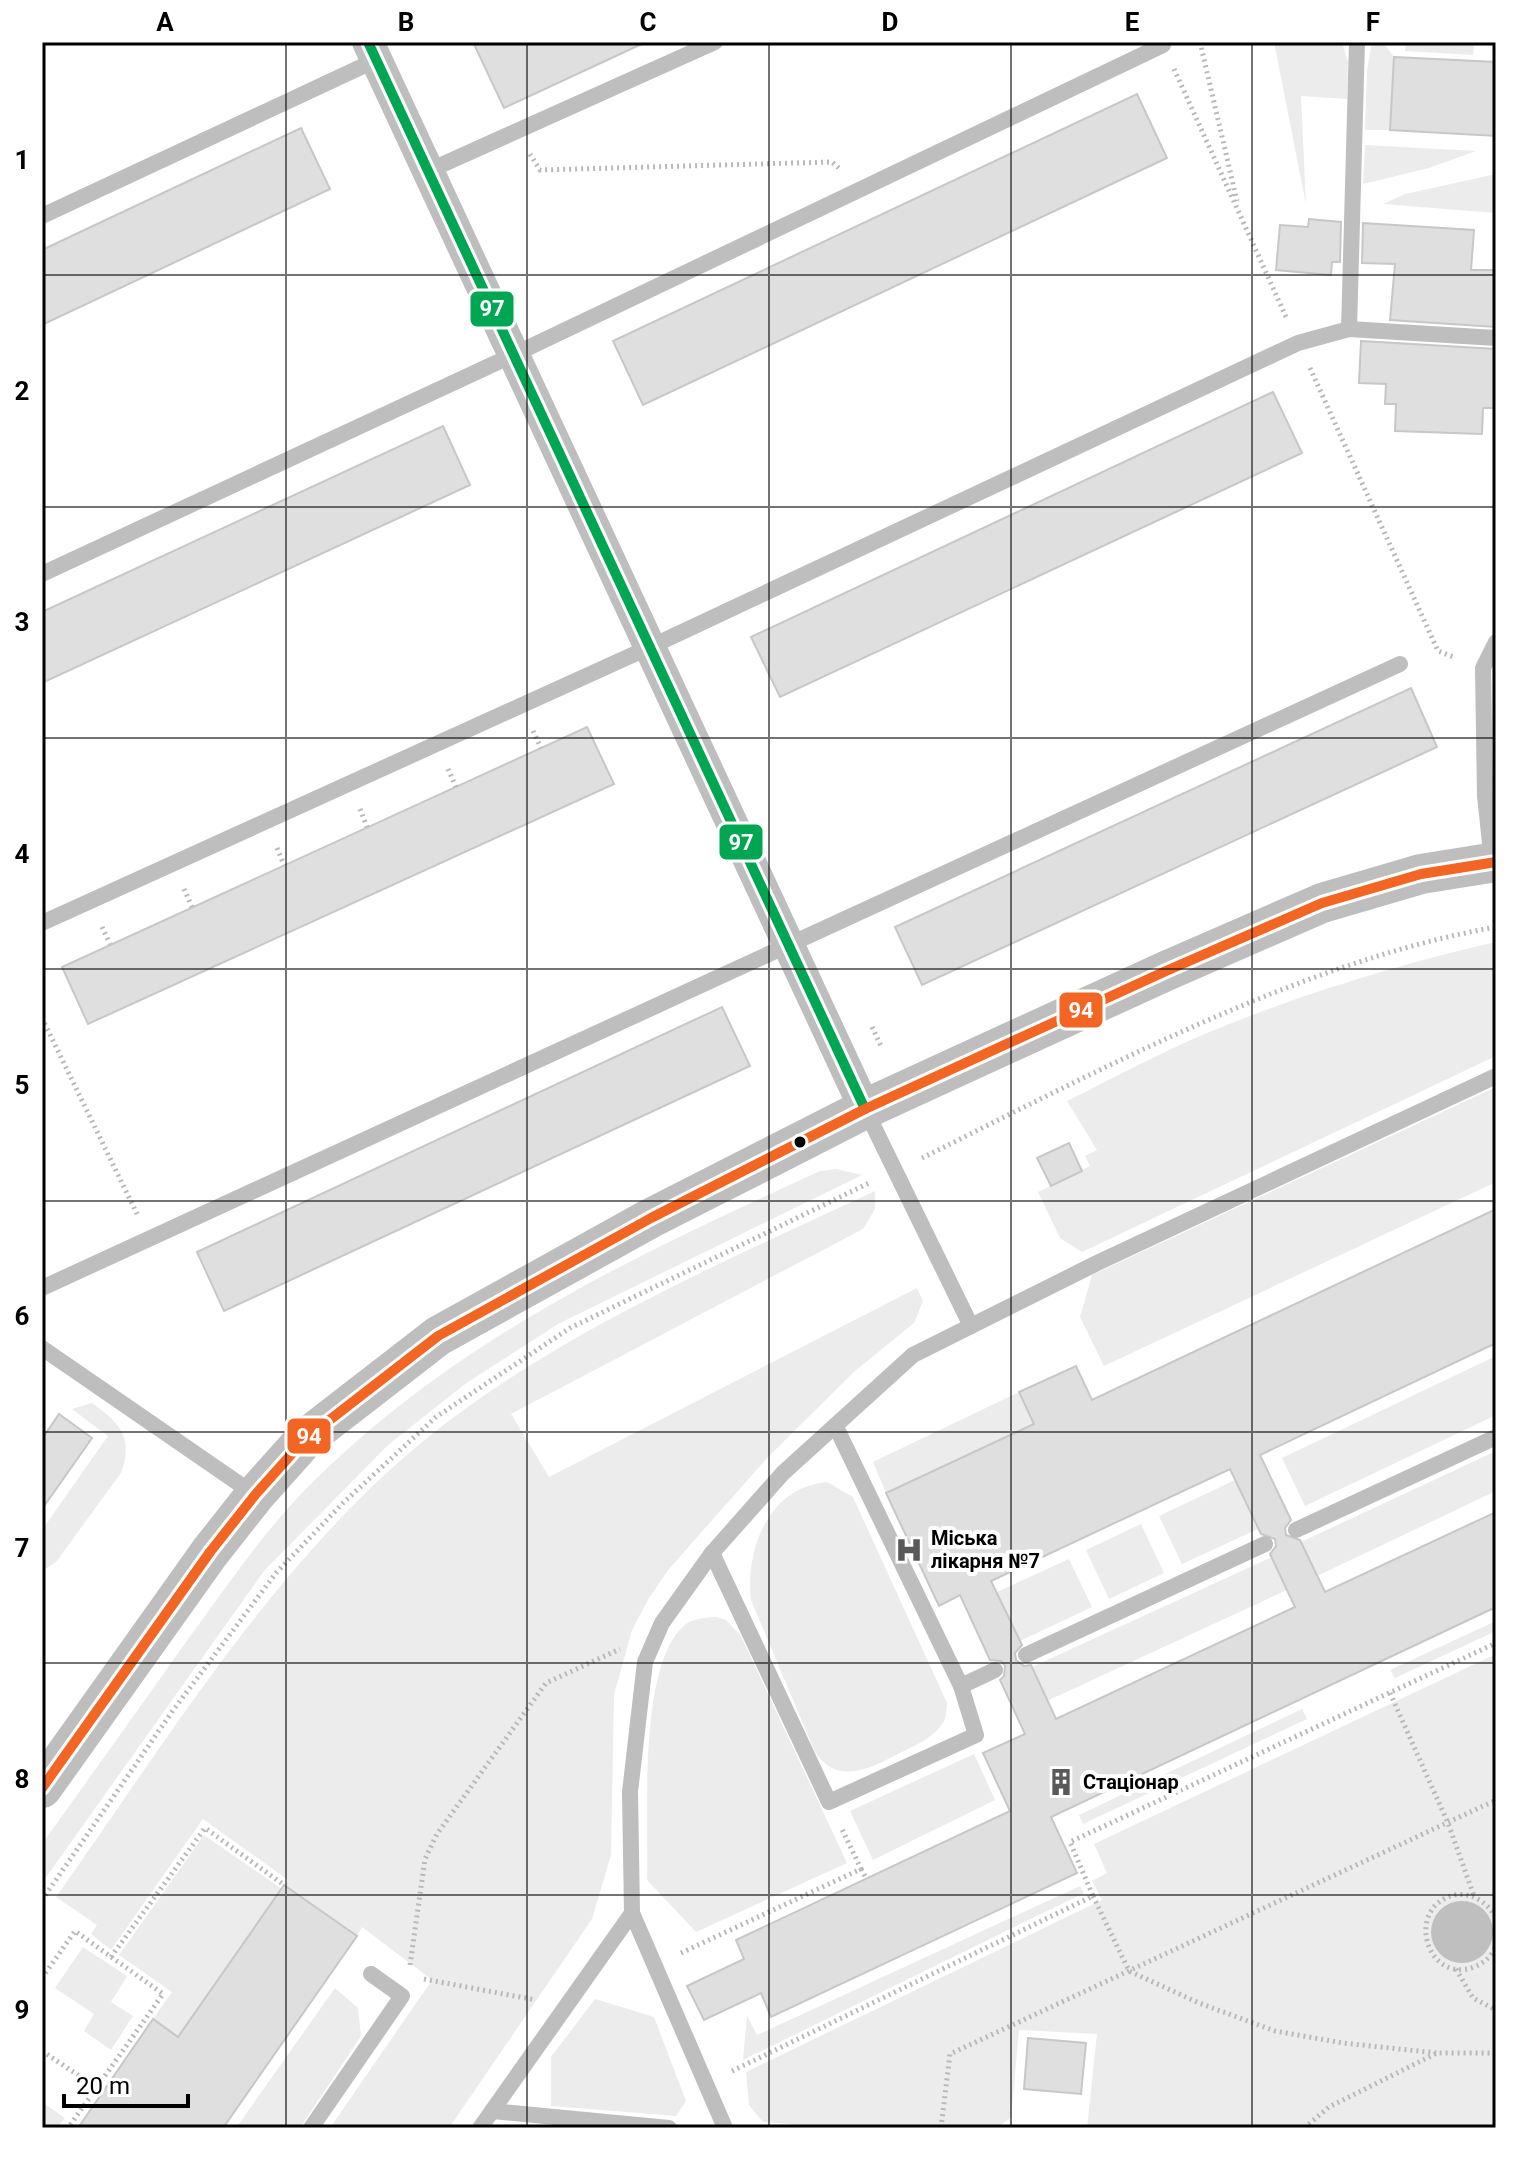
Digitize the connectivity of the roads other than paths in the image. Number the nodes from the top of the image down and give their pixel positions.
1 (715, 42) edge
2 (1357, 42) edge
3 (1163, 45) dead end
4 (372, 51) edge
5 (428, 171) junction
6 (42, 216) edge
7 (1349, 329) junction
8 (1496, 338) edge
9 (513, 355) junction
10 (42, 574) edge
11 (1496, 642) edge
12 (650, 647) junction
13 (1400, 664) dead end
14 (1494, 862) edge
15 (42, 923) edge
16 (788, 944) junction
17 (1496, 1076) edge
18 (865, 1109) junction
19 (42, 1288) edge
20 (971, 1326) junction
21 (42, 1348) edge
22 (836, 1427) junction
23 (1496, 1437) edge
24 (255, 1495) junction
25 (1296, 1530) dead end
26 (1265, 1544) dead end
27 (712, 1553) junction
28 (1026, 1655) dead end
29 (995, 1670) dead end
30 (961, 1686) junction
31 (48, 1767) edge
32 (632, 1913) junction
33 (371, 1974) dead end
34 (492, 2111) junction
35 (311, 2128) edge
36 (480, 2128) edge
37 (669, 2128) edge
38 (725, 2128) edge

1 - 5 lane
2 - 7 lane
3 - 9 lane
4 - 5 street
4 - 6 lane
5 - 9 street
7 - 8 lane
7 - 12 lane
9 - 10 lane
9 - 12 street
11 - 14 lane
12 - 15 lane
12 - 16 street
13 - 16 lane
14 - 18 street
16 - 18 street
16 - 19 lane
17 - 20 lane
18 - 20 lane
18 - 24 street
20 - 22 lane
21 - 24 lane
22 - 27 lane
22 - 30 lane
23 - 25 lane
24 - 31 street
26 - 28 lane
27 - 30 lane
27 - 32 lane
29 - 30 lane
32 - 34 lane
32 - 38 lane
33 - 35 lane
34 - 36 lane
34 - 37 lane

